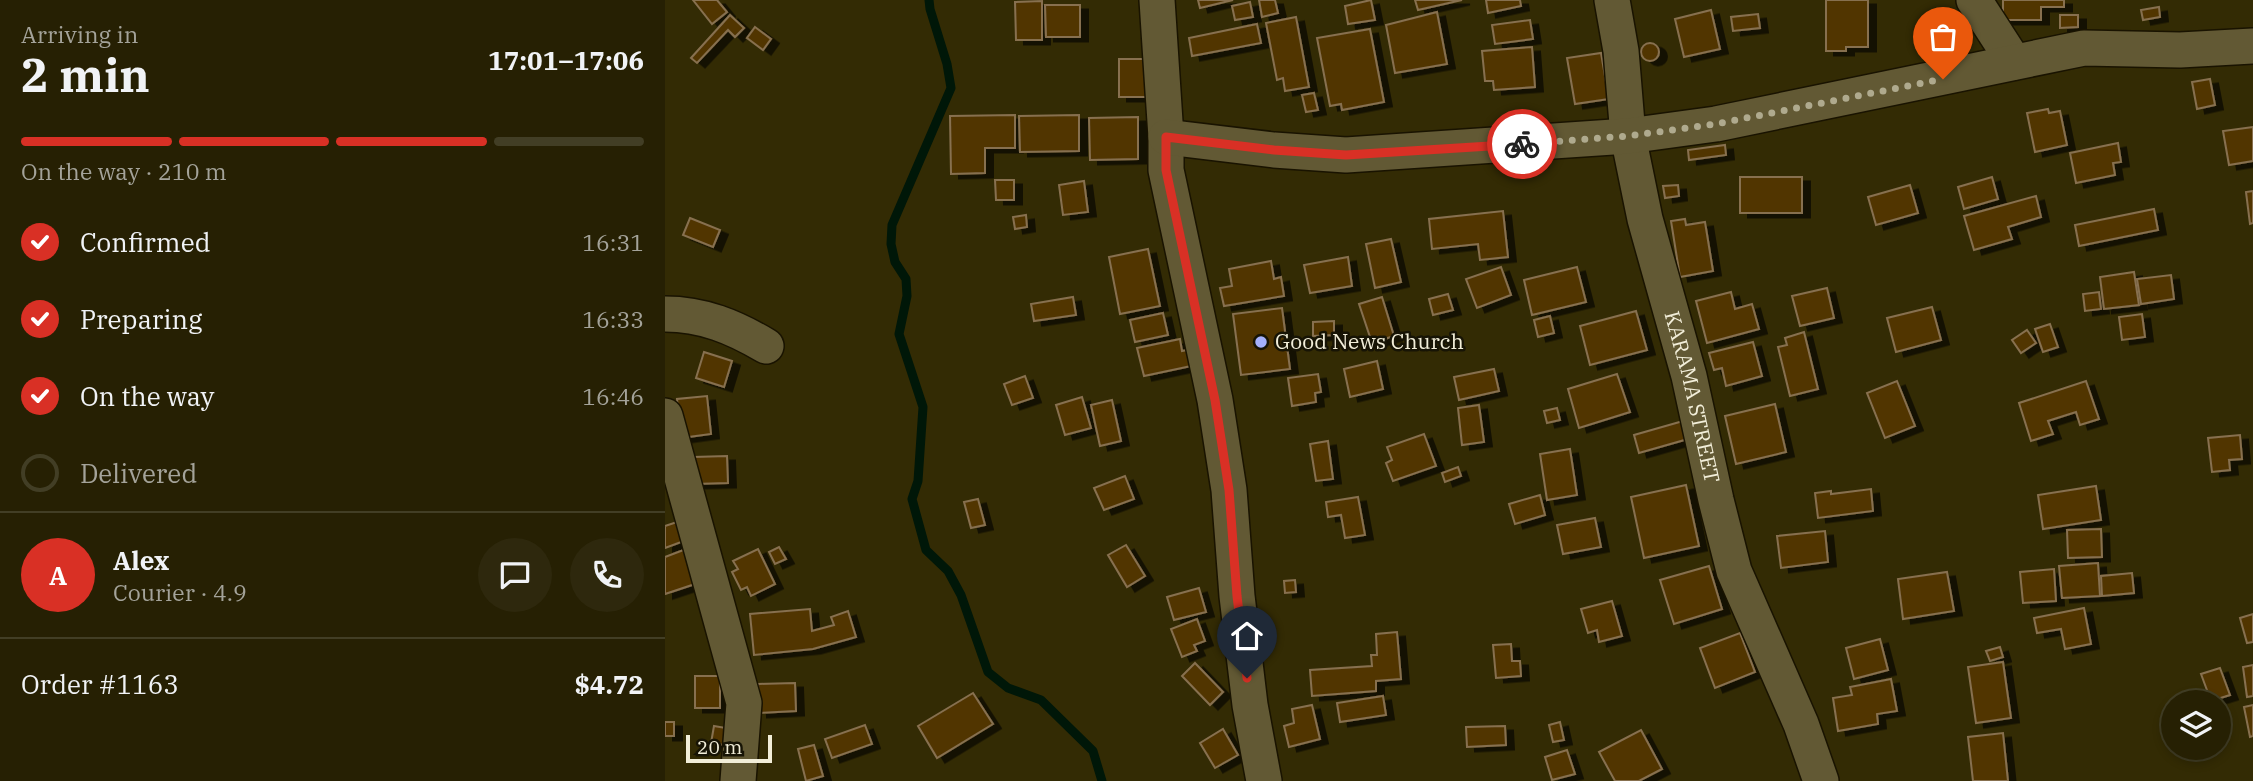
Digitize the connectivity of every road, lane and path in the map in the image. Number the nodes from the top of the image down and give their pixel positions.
1 (1157, 0) edge
2 (1612, 0) edge
3 (1974, 0) edge
4 (2253, 46) edge
5 (2014, 62) junction
6 (1628, 136) junction
7 (1166, 137) junction
8 (665, 314) edge
9 (766, 346) dead end
10 (665, 416) edge
11 (738, 781) edge
12 (1263, 781) edge
13 (1821, 781) edge

1 - 7 street
2 - 6 street, KARAMA STREET
3 - 5 street
4 - 5 street
5 - 6 street
6 - 7 street
6 - 13 street, KARAMA STREET
7 - 12 street
8 - 9 street
10 - 11 street

